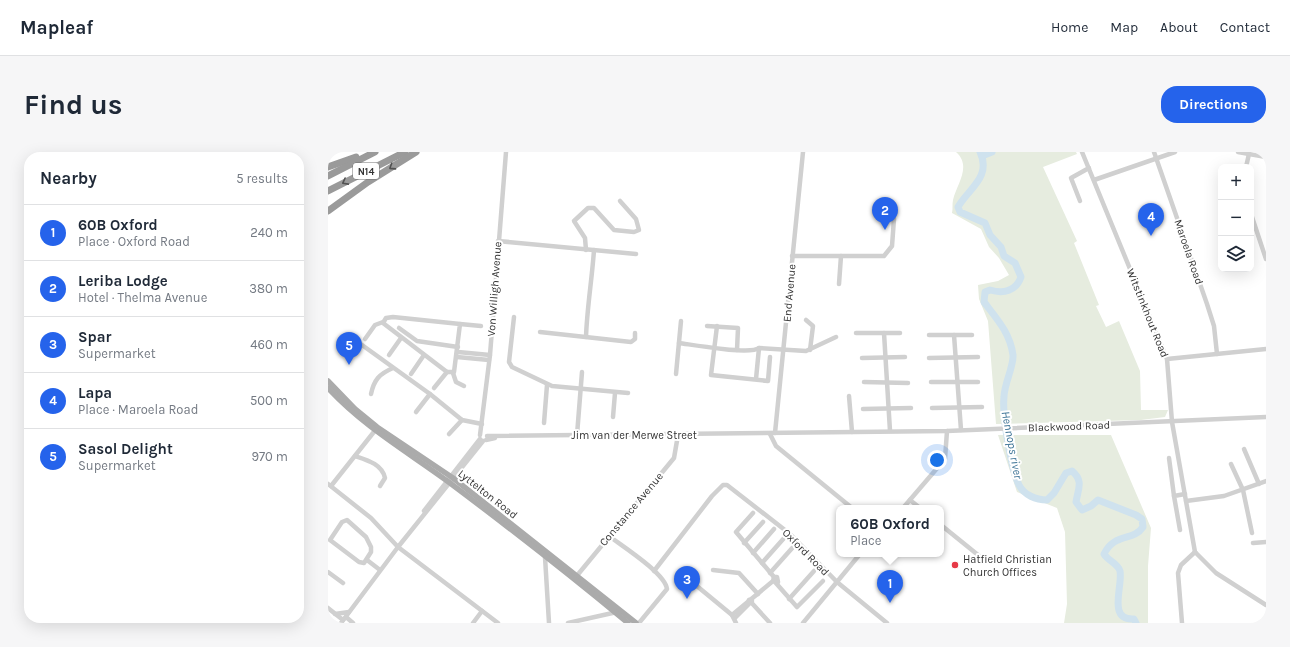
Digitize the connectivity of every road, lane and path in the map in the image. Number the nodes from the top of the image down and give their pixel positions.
1 (368, 152) edge
2 (375, 152) edge
3 (405, 152) edge
4 (416, 152) edge
5 (506, 152) edge
6 (803, 152) edge
7 (1082, 152) edge
8 (1154, 152) edge
9 (1175, 152) edge
10 (1238, 152) edge
11 (1249, 154) junction
12 (1266, 157) edge
13 (1157, 158) junction
14 (1247, 164) edge
15 (328, 167) edge
16 (1089, 168) junction
17 (328, 176) edge
18 (1094, 180) junction
19 (328, 191) edge
20 (620, 201) dead end
21 (1080, 201) dead end
22 (328, 212) edge
23 (894, 219) dead end
24 (1254, 223) edge
25 (498, 241) junction
26 (586, 250) junction
27 (594, 250) junction
28 (636, 254) dead end
29 (792, 256) junction
30 (841, 256) junction
31 (1266, 260) edge
32 (839, 284) dead end
33 (514, 317) dead end
34 (681, 320) dead end
35 (806, 320) dead end
36 (383, 322) junction
37 (460, 324) junction
38 (481, 326) dead end
39 (707, 326) dead end
40 (717, 326) junction
41 (399, 328) dead end
42 (540, 332) dead end
43 (635, 333) dead end
44 (884, 333) junction
45 (900, 333) dead end
46 (856, 334) dead end
47 (929, 335) dead end
48 (954, 335) junction
49 (972, 335) dead end
50 (586, 337) junction
51 (836, 337) dead end
52 (401, 338) junction
53 (365, 339) dead end
54 (679, 343) junction
55 (362, 345) dead end
56 (714, 347) junction
57 (759, 348) junction
58 (1266, 349) edge
59 (737, 350) junction
60 (784, 350) junction
61 (810, 350) junction
62 (458, 352) junction
63 (1217, 354) junction
64 (424, 355) junction
65 (389, 356) dead end
66 (770, 357) dead end
67 (905, 357) dead end
68 (489, 358) junction
69 (862, 358) dead end
70 (886, 358) junction
71 (929, 358) dead end
72 (956, 358) junction
73 (978, 358) dead end
74 (1167, 359) junction
75 (393, 368) junction
76 (582, 372) dead end
77 (450, 373) junction
78 (411, 374) dead end
79 (676, 374) dead end
80 (756, 379) junction
81 (328, 381) edge
82 (864, 382) dead end
83 (931, 382) dead end
84 (958, 382) junction
85 (978, 382) dead end
86 (888, 383) junction
87 (908, 383) dead end
88 (547, 385) junction
89 (464, 386) dead end
90 (328, 388) edge
91 (434, 388) dead end
92 (580, 390) junction
93 (615, 393) junction
94 (628, 393) dead end
95 (371, 394) dead end
96 (430, 394) junction
97 (849, 396) dead end
98 (960, 407) junction
99 (982, 407) dead end
100 (863, 408) dead end
101 (888, 408) junction
102 (912, 408) dead end
103 (932, 408) dead end
104 (416, 412) dead end
105 (613, 417) dead end
106 (1266, 417) edge
107 (462, 420) junction
108 (1172, 422) junction
109 (544, 423) dead end
110 (482, 426) junction
111 (376, 429) junction
112 (961, 430) junction
113 (890, 431) junction
114 (947, 431) junction
115 (852, 432) junction
116 (449, 434) dead end
117 (773, 434) junction
118 (577, 435) junction
119 (678, 435) junction
120 (484, 438) junction
121 (1244, 449) dead end
122 (355, 456) junction
123 (1169, 458) dead end
124 (1231, 464) dead end
125 (450, 479) junction
126 (1266, 481) edge
127 (1259, 484) junction
128 (329, 485) edge
129 (380, 486) dead end
130 (1243, 490) junction
131 (1185, 494) junction
132 (1174, 496) junction
133 (910, 500) junction
134 (1186, 501) junction
135 (848, 505) edge
136 (906, 505) edge
137 (916, 505) edge
138 (753, 513) dead end
139 (763, 522) dead end
140 (944, 527) edge
141 (774, 529) dead end
142 (1180, 530) dead end
143 (1252, 533) dead end
144 (609, 536) junction
145 (785, 537) dead end
146 (1253, 542) dead end
147 (1266, 542) edge
148 (744, 543) junction
149 (794, 546) dead end
150 (398, 547) junction
151 (1195, 552) junction
152 (753, 553) junction
153 (545, 557) junction
154 (858, 557) edge
155 (982, 559) dead end
156 (367, 560) junction
157 (762, 563) junction
158 (380, 570) junction
159 (713, 570) dead end
160 (654, 571) junction
161 (814, 571) dead end
162 (328, 572) edge
163 (575, 578) junction
164 (773, 578) junction
165 (823, 581) dead end
166 (692, 582) dead end
167 (837, 582) junction
168 (343, 583) dead end
169 (758, 594) junction
170 (789, 599) junction
171 (751, 600) junction
172 (1265, 602) edge
173 (328, 608) edge
174 (482, 611) junction
175 (350, 612) junction
176 (618, 612) junction
177 (335, 614) junction
178 (734, 619) edge
179 (343, 620) edge
180 (773, 622) edge
181 (353, 623) edge
182 (473, 623) edge
183 (498, 623) edge
184 (550, 623) edge
185 (568, 623) edge
186 (628, 623) edge
187 (637, 623) edge
188 (803, 623) edge
189 (887, 623) edge
190 (1182, 623) edge

1 - 15 highway
2 - 17 highway, N14
3 -> 19 highway, N14
4 -> 22 highway
5 - 25 street, Von Willigh Avenue
6 - 29 street, End Avenue
7 - 16 street, Witstinkhout Road
8 - 13 street, Maroela Road
9 - 13 street
10 - 11 street
11 - 12 street
11 - 14 street
13 - 18 street
13 - 63 street, Maroela Road
16 - 18 street, Witstinkhout Road
16 - 21 street
18 - 74 street, Witstinkhout Road
20 - 26 street
23 - 30 street
24 - 31 street
25 - 26 street
25 - 68 street, Von Willigh Avenue
26 - 27 street
27 - 28 street
27 - 50 street
29 - 30 street
29 - 60 street, End Avenue
30 - 32 street
33 - 88 street
34 - 54 street
35 - 61 street
36 - 37 street
36 - 52 street
36 - 53 street
37 - 38 street
37 - 62 street
39 - 40 street
40 - 56 street
40 - 59 street
41 - 62 street
42 - 50 street
43 - 50 street
44 - 45 street
44 - 46 street
44 - 70 street
47 - 48 street
48 - 49 street
48 - 72 street
51 - 61 street
52 - 64 street
52 - 65 street
54 - 56 street
54 - 79 street
55 - 75 street
56 - 59 street
56 - 80 street
57 - 59 street
57 - 60 street
57 - 80 street
58 - 63 street
60 - 61 street
60 - 117 street, End Avenue
62 - 68 street
62 - 77 street
63 - 74 street
64 - 77 street
64 - 78 street
66 - 80 street
67 - 70 street
68 - 110 street, Von Willigh Avenue
69 - 70 street
70 - 86 street
71 - 72 street
72 - 73 street
72 - 84 street
74 - 108 street, Witstinkhout Road
75 - 95 street
75 - 96 street
76 - 92 street
77 - 89 street
77 - 91 street
81 - 111 main road, Lyttelton Road
82 - 86 street
83 - 84 street
84 - 85 street
84 - 98 street
86 - 87 street
86 - 101 street
88 - 92 street
88 - 109 street
90 - 111 main road, Lyttelton Road
92 - 93 street
92 - 118 street
93 - 94 street
93 - 105 street
96 - 104 street
96 - 107 street
97 - 115 street
98 - 99 street
98 - 103 street
98 - 112 street
100 - 101 street
101 - 102 street
101 - 113 street
106 - 108 street, Blackwood Road
107 - 110 street
107 - 116 street
108 - 112 street, Blackwood Road
108 - 131 street, Witstinkhout Road
110 - 120 street, Von Willigh Avenue
111 - 122 street
111 - 125 main road, Lyttelton Road
112 - 114 street, Blackwood Road
113 - 114 street, Blackwood Road
113 - 115 street, Blackwood Road
114 - 133 street
115 - 117 street, Blackwood Road
117 - 119 street, Jim van der Merwe Street
117 - 135 street
118 - 119 street, Jim van der Merwe Street
118 - 120 street, Jim van der Merwe Street
119 - 144 street, Constance Avenue
120 - 125 street, Von Willigh Avenue
121 - 127 street
122 - 128 street
122 - 129 street
123 - 132 street
124 - 130 street
125 - 150 street, Von Willigh Avenue
125 - 153 main road, Lyttelton Road
125 - 163 main road, Lyttelton Road
126 - 127 street
127 - 130 street
128 - 150 street
130 - 134 street
130 - 143 street
131 - 132 street
131 - 134 street, Witstinkhout Road
132 - 142 street
133 - 136 street
133 - 137 street
134 - 151 street, Witstinkhout Road
138 - 148 street
139 - 148 street
140 - 155 street
141 - 152 street
144 - 160 street
144 - 163 street, Constance Avenue
145 - 157 street
146 - 147 street
148 - 152 street
149 - 164 street
150 - 158 street, Von Willigh Avenue
150 - 174 street
151 - 172 street
151 - 190 street
152 - 157 street
153 - 163 main road, Lyttelton Road
153 - 184 street
154 - 167 street
156 - 156 street
156 - 158 street
157 - 164 street
158 - 175 street, Von Willigh Avenue
159 - 169 street
160 - 167 street, Oxford Road
160 - 187 street
161 - 170 street
162 - 168 street
163 - 176 main road, Lyttelton Road
164 - 169 street
164 - 170 street
165 - 170 street
166 - 178 street
167 - 188 street
167 - 189 street, Oxford Road
169 - 171 street
171 - 178 street
171 - 180 street
173 - 177 street
174 - 182 street
174 - 183 street
175 - 177 street
175 - 179 street, Von Willigh Avenue
176 - 185 street
176 - 186 main road, Lyttelton Road
176 - 187 main road, Lyttelton Road
177 - 179 street
179 - 181 street

